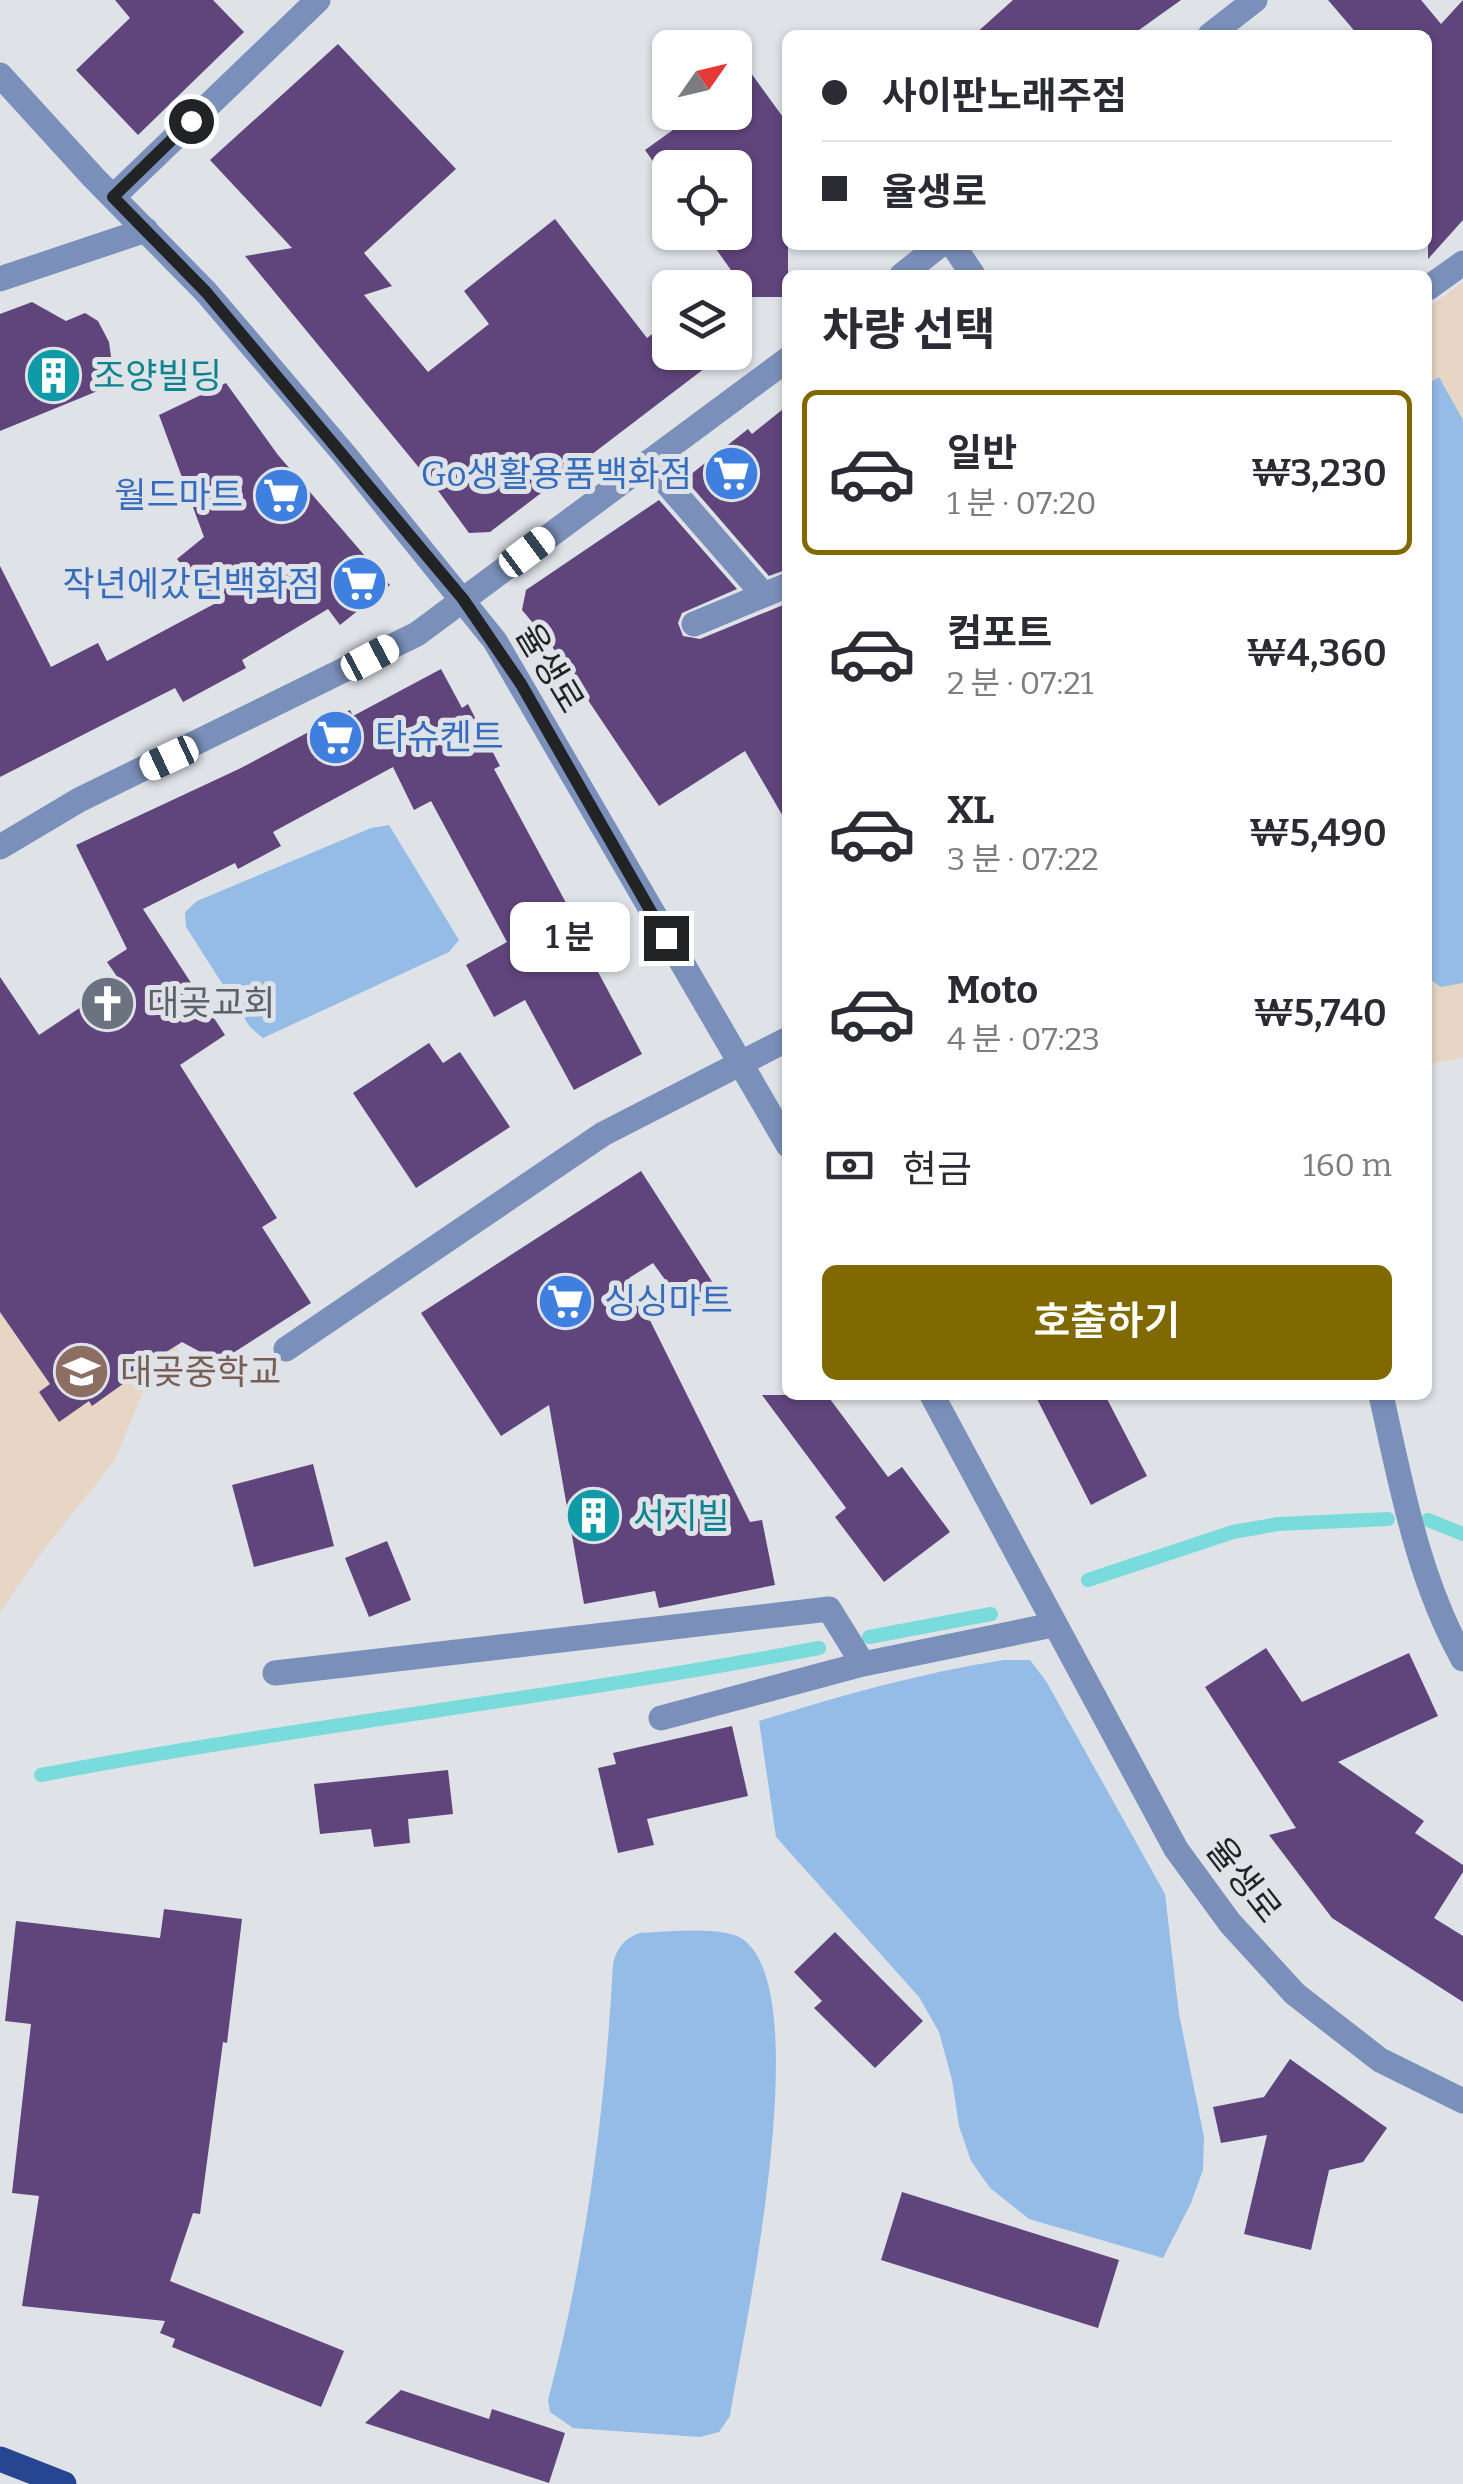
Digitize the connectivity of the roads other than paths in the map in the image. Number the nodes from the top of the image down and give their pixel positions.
1 (318, 0) edge
2 (1255, 0) edge
3 (1216, 30) edge
4 (0, 75) edge
5 (113, 197) junction
6 (146, 230) junction
7 (934, 250) edge
8 (1463, 262) edge
9 (908, 270) edge
10 (0, 280) edge
11 (1432, 285) edge
12 (782, 363) edge
13 (648, 462) junction
14 (776, 590) edge
15 (463, 599) junction
16 (694, 624) dead end
17 (0, 847) edge
18 (782, 1042) edge
19 (739, 1064) junction
20 (782, 1135) edge
21 (286, 1350) dead end
22 (935, 1400) edge
23 (1381, 1400) edge
24 (1054, 1625) junction
25 (1463, 1659) edge
26 (863, 1664) junction
27 (275, 1673) dead end
28 (661, 1718) dead end
29 (1463, 2101) edge
30 (0, 2458) edge
31 (64, 2484) edge

1 - 5 street
2 - 3 street
4 - 5 street, 율생로
5 - 6 street, 율생로
6 - 10 street
6 - 15 street, 율생로
7 - 9 street
8 - 11 street
12 - 13 street
13 - 14 street
13 - 15 street
14 - 16 street
15 - 17 street
15 - 19 street, 율생로
18 - 19 street
19 - 20 street, 율생로
19 - 21 street
22 - 24 street, 율생로
23 - 25 street
24 - 26 street
24 - 29 street, 율생로
26 - 27 street
26 - 28 street
30 - 31 main road

